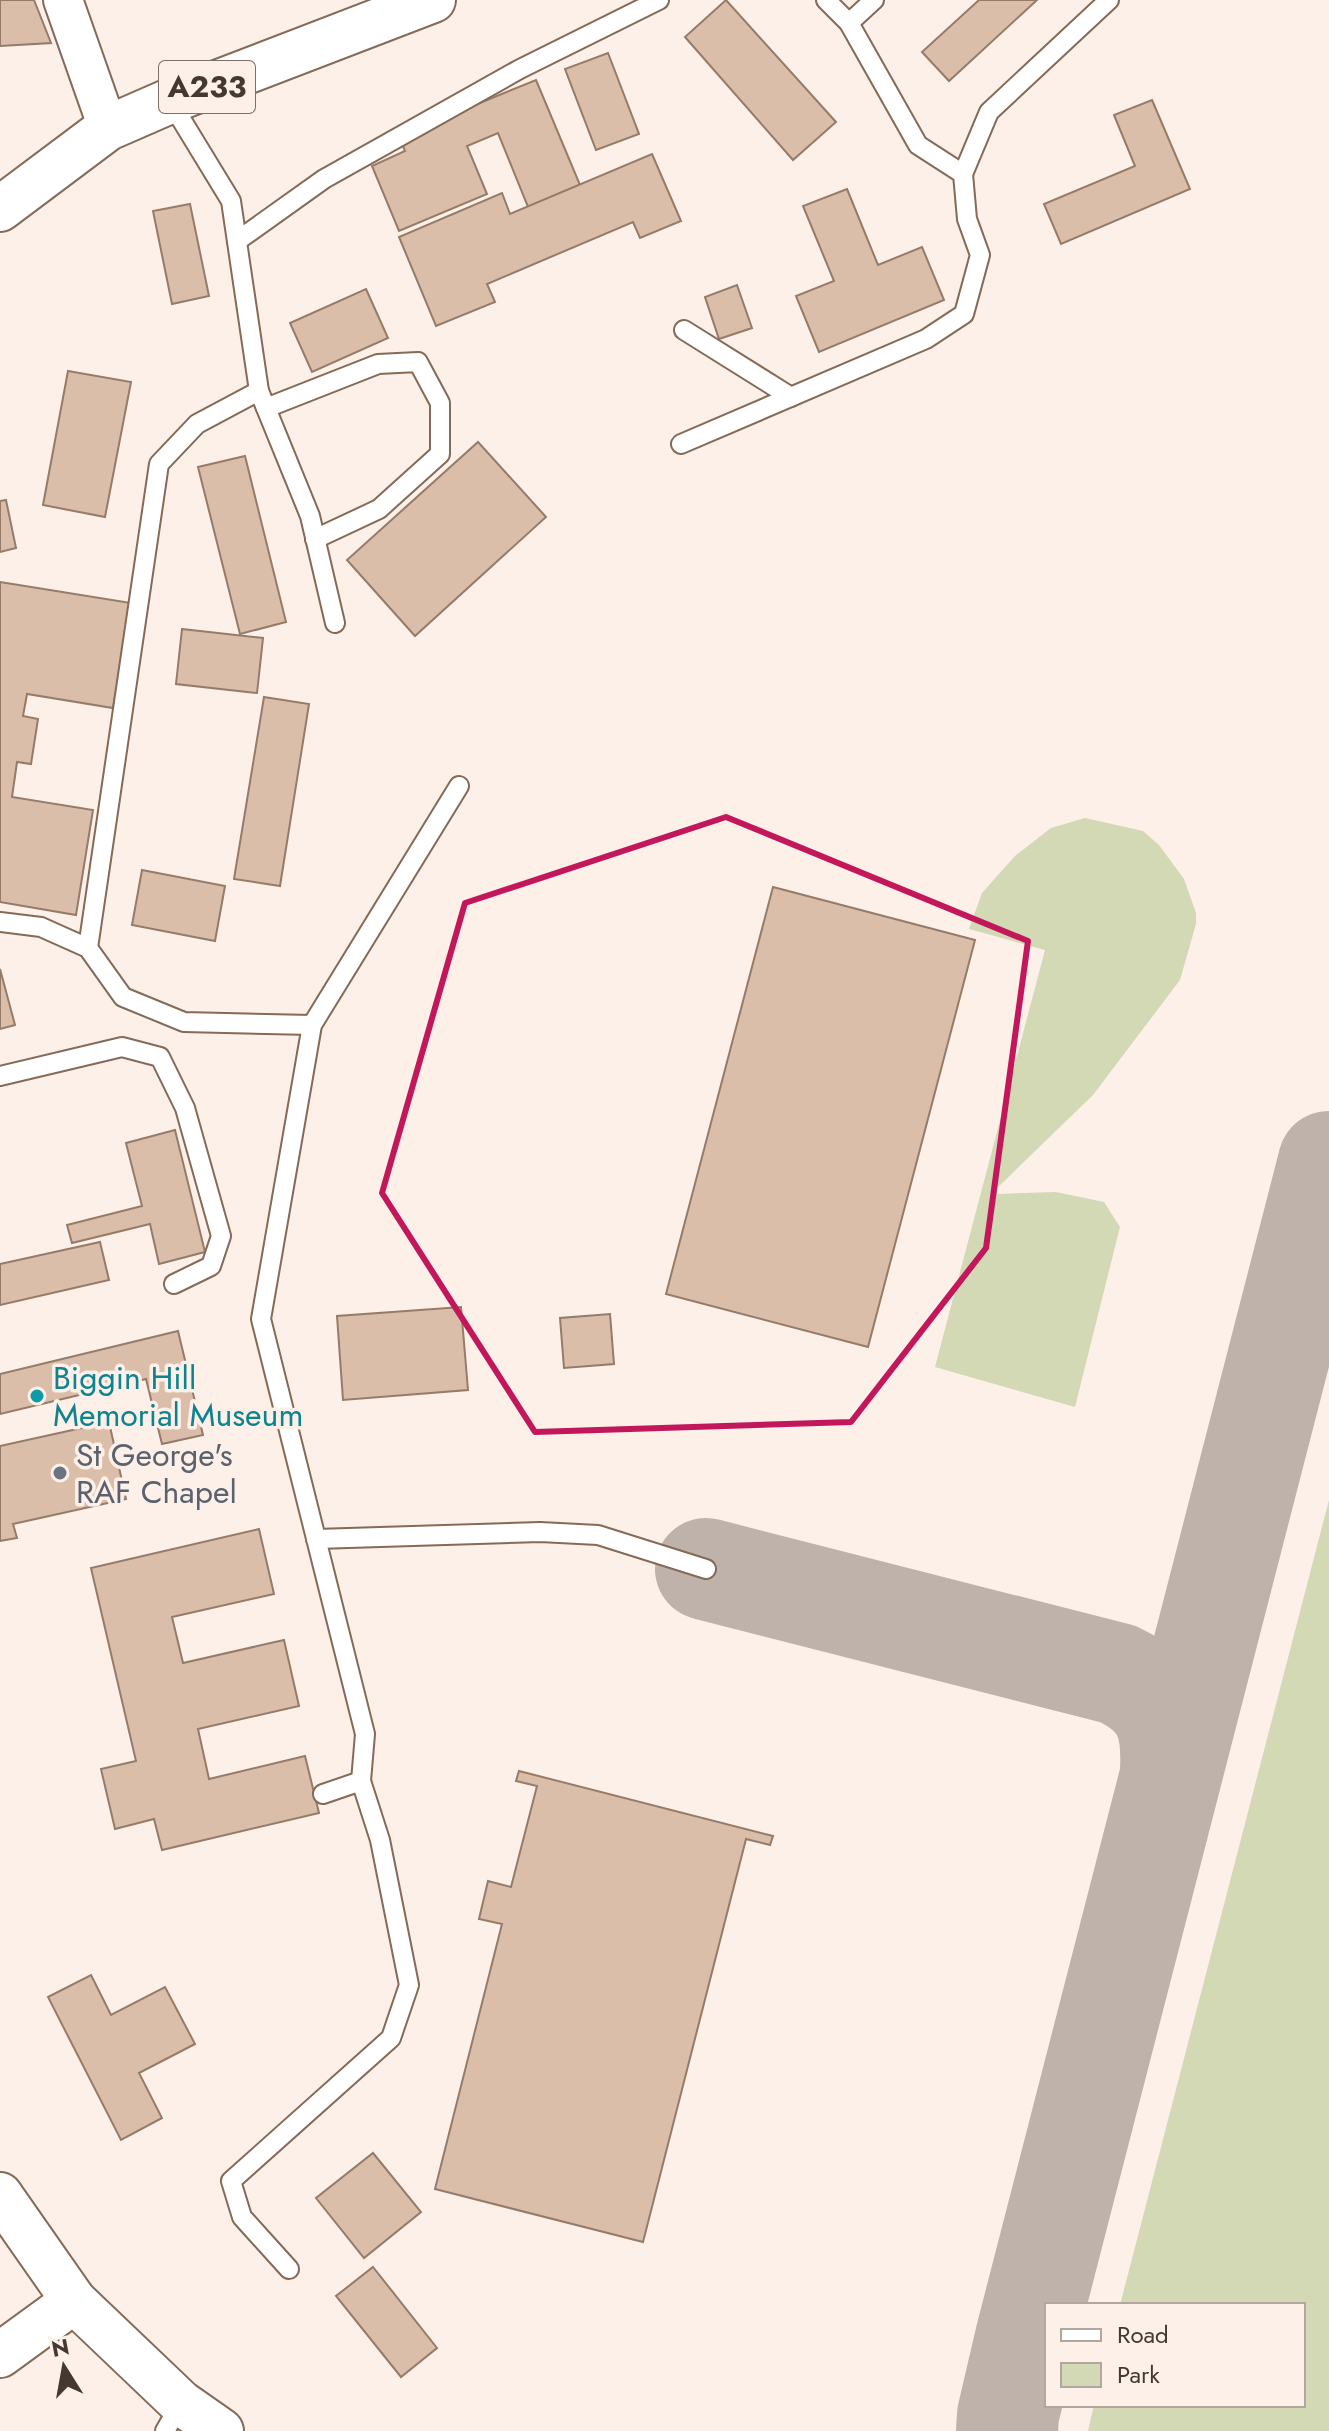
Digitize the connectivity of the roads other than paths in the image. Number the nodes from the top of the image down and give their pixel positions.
1 (63, 0) edge
2 (433, 0) edge
3 (659, 0) edge
4 (826, 0) edge
5 (874, 0) edge
6 (1109, 0) edge
7 (849, 23) junction
8 (170, 101) junction
9 (108, 128) junction
10 (963, 174) junction
11 (0, 209) edge
12 (237, 241) junction
13 (684, 330) dead end
14 (791, 397) junction
15 (262, 400) junction
16 (681, 444) dead end
17 (315, 539) junction
18 (335, 623) dead end
19 (459, 786) dead end
20 (0, 922) edge
21 (88, 948) junction
22 (312, 1025) junction
23 (0, 1076) edge
24 (174, 1284) dead end
25 (316, 1539) junction
26 (706, 1569) dead end
27 (361, 1781) junction
28 (323, 1794) dead end
29 (0, 2195) edge
30 (289, 2269) dead end
31 (74, 2301) junction
32 (0, 2355) edge
33 (173, 2417) edge
34 (221, 2431) edge

1 - 9 street
2 - 8 main road, A233
3 - 12 lane
4 - 7 lane
5 - 7 lane
6 - 10 lane
7 - 10 lane
8 - 9 main road, A233
8 - 12 lane
9 - 11 main road, A233
10 - 14 lane
12 - 15 lane
13 - 14 lane
14 - 16 lane
15 - 17 lane
15 - 17 lane
15 - 21 lane
17 - 18 lane
19 - 22 lane
20 - 21 lane
21 - 22 lane
22 - 25 lane
23 - 24 lane
25 - 26 lane
25 - 27 lane
27 - 28 lane
27 - 30 lane
29 - 31 main road
31 - 32 main road
31 - 33 main road
33 - 34 main road

